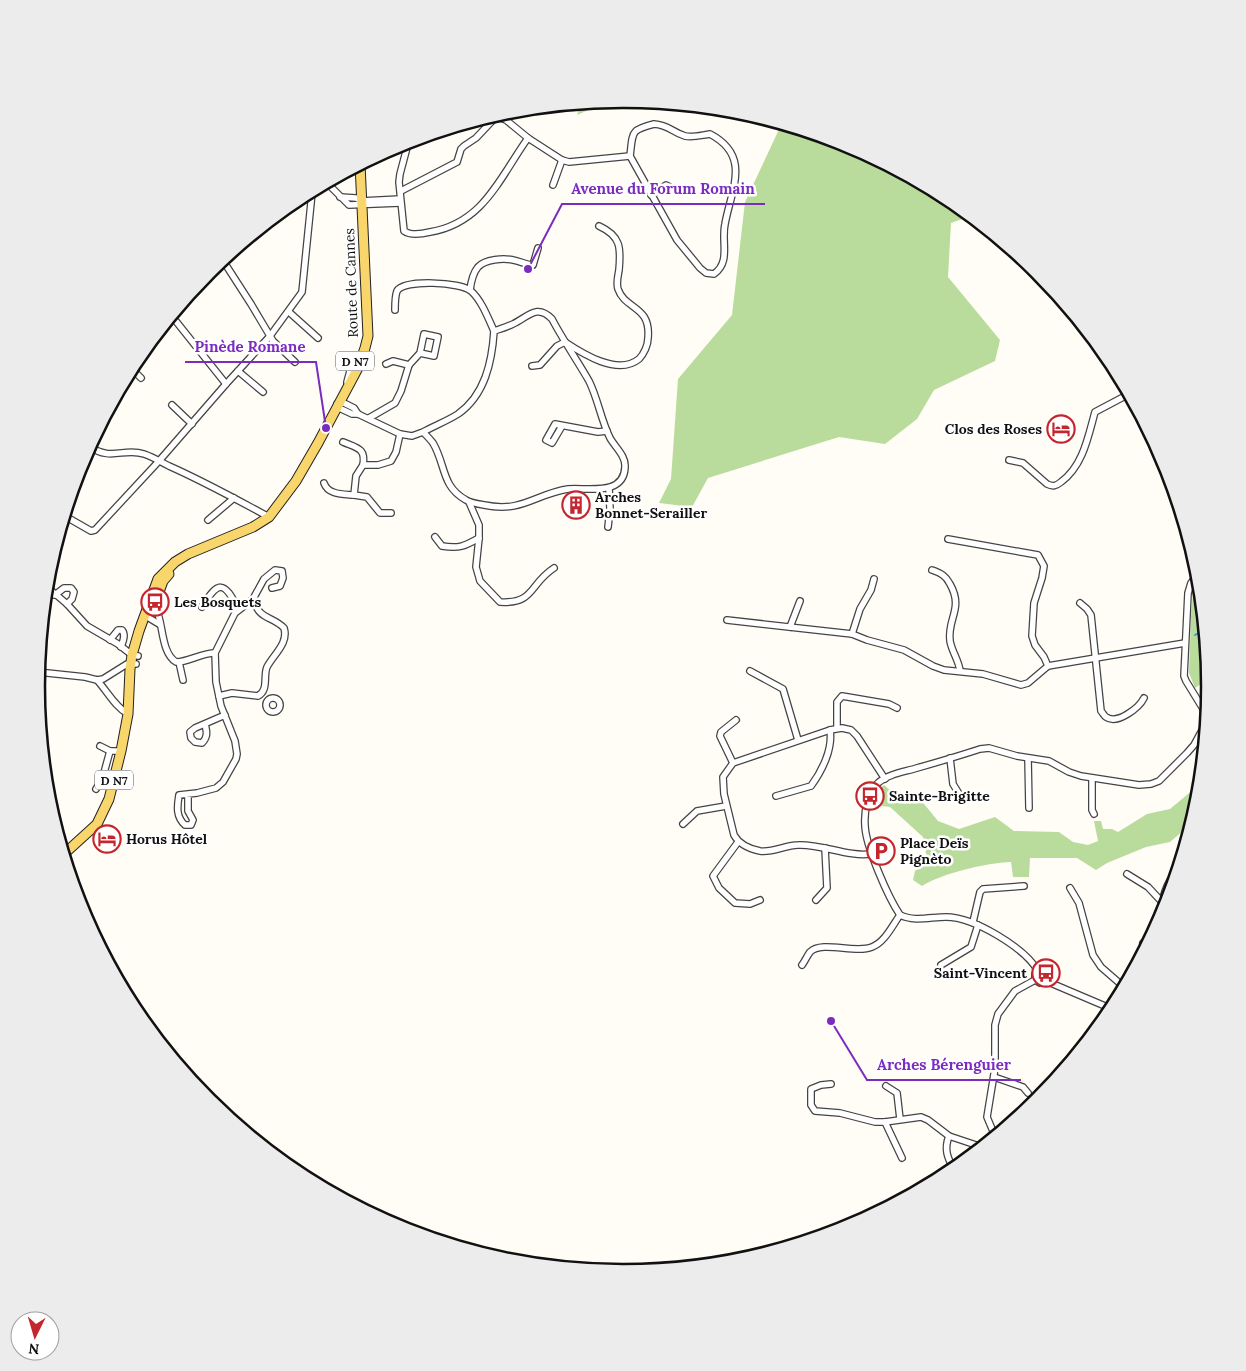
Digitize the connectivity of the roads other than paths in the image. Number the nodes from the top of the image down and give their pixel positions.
1 (506, 120) edge
2 (490, 123) edge
3 (528, 138) junction
4 (407, 149) edge
5 (630, 156) junction
6 (562, 160) junction
7 (357, 172) edge
8 (553, 185) dead end
9 (330, 187) edge
10 (672, 188) dead end
11 (401, 191) junction
12 (651, 195) junction
13 (311, 199) edge
14 (400, 201) junction
15 (359, 203) junction
16 (599, 226) dead end
17 (538, 248) dead end
18 (226, 266) edge
19 (470, 290) junction
20 (395, 310) dead end
21 (289, 312) junction
22 (176, 320) edge
23 (494, 331) junction
24 (270, 336) junction
25 (318, 338) dead end
26 (565, 342) junction
27 (420, 353) dead end
28 (295, 362) dead end
29 (386, 364) dead end
30 (409, 365) junction
31 (532, 366) dead end
32 (238, 371) junction
33 (350, 371) junction
34 (136, 373) edge
35 (141, 378) dead end
36 (226, 384) junction
37 (263, 392) dead end
38 (1124, 397) edge
39 (338, 404) junction
40 (172, 405) dead end
41 (328, 412) junction
42 (369, 418) junction
43 (192, 424) junction
44 (562, 426) dead end
45 (607, 431) junction
46 (423, 432) junction
47 (400, 434) junction
48 (343, 442) dead end
49 (95, 451) edge
50 (1010, 460) dead end
51 (159, 461) junction
52 (363, 464) junction
53 (324, 483) dead end
54 (609, 488) junction
55 (354, 495) junction
56 (234, 498) junction
57 (282, 499) junction
58 (469, 502) junction
59 (391, 513) dead end
60 (269, 517) junction
61 (70, 519) dead end
62 (208, 520) dead end
63 (608, 527) dead end
64 (435, 537) dead end
65 (480, 538) junction
66 (948, 539) dead end
67 (203, 548) junction
68 (554, 568) dead end
69 (932, 570) dead end
70 (874, 579) dead end
71 (1191, 582) edge
72 (154, 587) junction
73 (272, 588) dead end
74 (53, 593) edge
75 (55, 595) junction
76 (253, 599) junction
77 (800, 601) dead end
78 (1080, 603) dead end
79 (67, 604) junction
80 (202, 607) dead end
81 (238, 609) junction
82 (149, 615) junction
83 (727, 620) dead end
84 (140, 626) junction
85 (790, 626) junction
86 (852, 634) junction
87 (110, 640) junction
88 (1186, 643) junction
89 (121, 647) junction
90 (215, 652) junction
91 (1094, 657) junction
92 (133, 658) junction
93 (179, 662) junction
94 (1048, 666) junction
95 (750, 671) dead end
96 (960, 671) junction
97 (45, 673) edge
98 (97, 680) junction
99 (183, 680) dead end
100 (262, 694) junction
101 (219, 696) junction
102 (1144, 698) dead end
103 (268, 700) dead end
104 (1200, 705) edge
105 (897, 708) dead end
106 (128, 714) junction
107 (225, 715) junction
108 (736, 720) dead end
109 (205, 724) dead end
110 (837, 728) junction
111 (830, 730) junction
112 (1199, 737) edge
113 (798, 740) junction
114 (100, 746) dead end
115 (110, 751) junction
116 (122, 751) junction
117 (950, 758) junction
118 (1028, 758) junction
119 (732, 763) junction
120 (1092, 778) junction
121 (885, 779) junction
122 (96, 789) dead end
123 (188, 794) junction
124 (776, 796) dead end
125 (961, 797) dead end
126 (726, 806) junction
127 (1029, 808) dead end
128 (1094, 814) dead end
129 (684, 824) dead end
130 (738, 842) junction
131 (825, 848) junction
132 (69, 849) edge
133 (872, 854) junction
134 (1127, 874) dead end
135 (1024, 886) dead end
136 (1070, 888) dead end
137 (760, 900) dead end
138 (816, 900) dead end
139 (1160, 900) edge
140 (900, 915) junction
141 (975, 923) junction
142 (802, 965) dead end
143 (942, 965) dead end
144 (1038, 971) junction
145 (1035, 980) junction
146 (1046, 981) junction
147 (1119, 983) edge
148 (1105, 1005) edge
149 (994, 1077) junction
150 (831, 1084) dead end
151 (886, 1086) dead end
152 (1028, 1093) dead end
153 (900, 1119) junction
154 (885, 1122) junction
155 (992, 1130) edge
156 (949, 1136) junction
157 (974, 1144) edge
158 (902, 1158) dead end
159 (950, 1162) edge

1 - 3 street
2 - 11 street
3 - 6 street
3 - 14 street
4 - 11 street
5 - 6 street
5 - 12 street
5 - 12 street
6 - 8 street
7 - 15 main road, Route de Cannes / D N7
9 - 15 street
10 - 12 street
11 - 14 street
13 - 21 street
14 - 15 street
15 - 33 main road, Route de Cannes / D N7
15 - 39 main road, Route de Cannes / D N7
16 - 26 street
17 - 19 street
18 - 24 street
19 - 20 street
19 - 23 street
21 - 24 street
21 - 25 street
22 - 36 street
23 - 26 street
23 - 46 street
24 - 28 street
24 - 32 street
26 - 31 street
26 - 45 street
27 - 30 street
29 - 30 street
30 - 42 street
32 - 36 street
32 - 37 street
33 - 39 street
33 - 41 main road, Route de Cannes / D N7
34 - 35 street
36 - 43 street
38 - 50 street
39 - 41 main road
39 - 42 street
39 - 57 main road, Route de Cannes / D N7
40 - 43 street
41 - 57 main road, Route de Cannes / D N7
42 - 47 street
43 - 51 street
44 - 45 street
45 - 54 street
46 - 47 street
46 - 58 street
47 - 52 street
48 - 52 street
49 - 51 street
51 - 56 street
51 - 61 street
52 - 55 street
53 - 55 street
54 - 58 street
54 - 63 street
55 - 59 street
56 - 60 street
56 - 62 street
57 - 60 main road, Route de Cannes / D N7
58 - 65 street
60 - 67 main road, Route de Cannes / D N7
64 - 65 street
65 - 68 street
66 - 94 street
67 - 72 main road, Route de Cannes / D N7
67 - 82 main road, Route de Cannes / D N7
69 - 96 street
70 - 86 street
71 - 88 street
72 - 82 street
72 - 84 main road, Route de Cannes / D N7
73 - 76 street
74 - 75 street
75 - 79 street
75 - 79 street
76 - 81 street
76 - 100 street
77 - 85 street
78 - 91 street
79 - 87 street
80 - 81 street
81 - 90 street
82 - 84 street
82 - 92 main road, Route de Cannes / D N7
82 - 93 street
83 - 85 street
84 - 92 main road, Route de Cannes / D N7
85 - 86 street
86 - 96 street
87 - 89 street
87 - 89 street
88 - 91 street
88 - 104 street
89 - 92 street
90 - 93 street
90 - 101 street
91 - 94 street
91 - 102 street
92 - 98 street
92 - 106 main road, Route de Cannes / D N7
93 - 99 street
94 - 96 street
95 - 113 street
97 - 98 street
98 - 106 street
100 - 101 street
100 - 103 street
101 - 107 street
105 - 110 street
106 - 116 main road, Route de Cannes / D N7
107 - 109 street
107 - 123 street
108 - 119 street
110 - 111 street
110 - 121 street
111 - 113 street
111 - 124 street
112 - 120 street
113 - 119 street
114 - 115 street
115 - 116 street
115 - 122 street
116 - 132 main road, Route de Cannes / D N7
117 - 118 street
117 - 121 street
117 - 125 street
118 - 120 street
118 - 127 street
119 - 126 street
120 - 128 street
121 - 133 street
123 - 123 street
126 - 129 street
126 - 130 street
130 - 131 street
130 - 137 street
131 - 133 street
131 - 138 street
133 - 140 street
134 - 139 street
135 - 141 street
136 - 147 street
140 - 141 street
140 - 142 street
141 - 143 street
141 - 144 street
144 - 145 street
144 - 146 street
145 - 146 street
145 - 149 street
146 - 148 street
149 - 152 street
149 - 155 street
150 - 154 street
151 - 153 street
153 - 154 street
153 - 156 street
154 - 158 street
156 - 157 street
156 - 159 street

